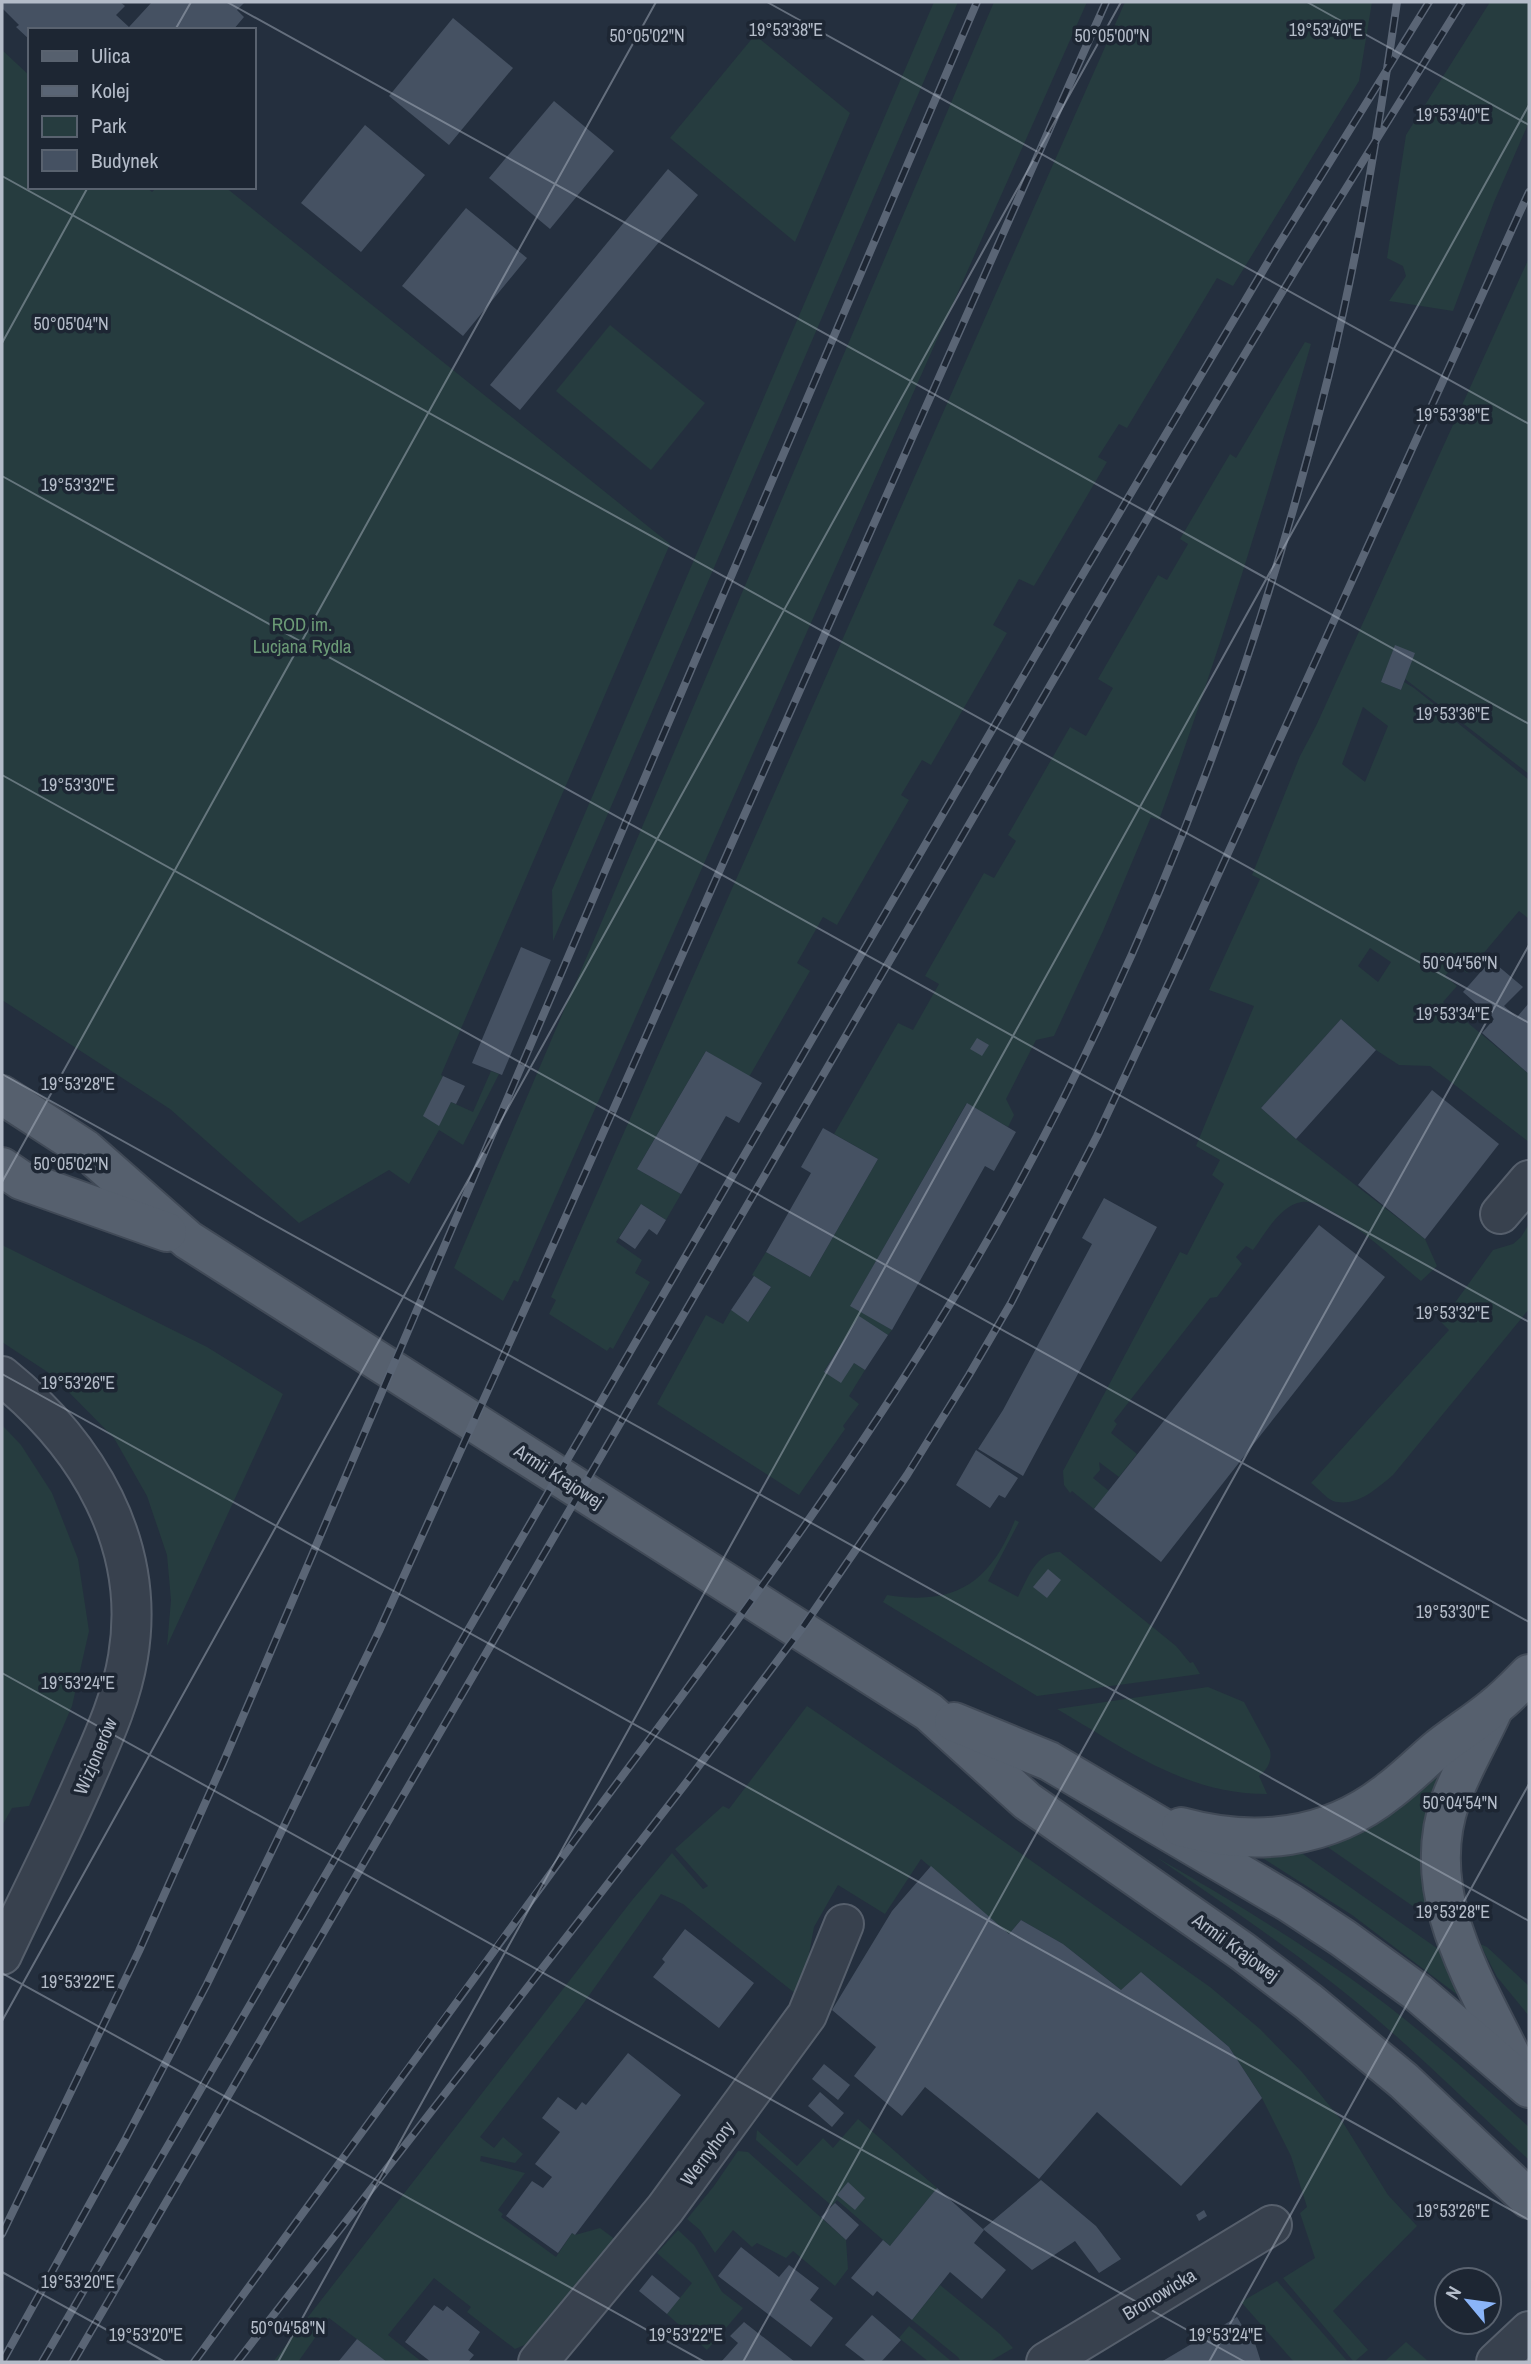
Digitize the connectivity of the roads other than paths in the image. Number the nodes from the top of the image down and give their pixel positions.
1 (2, 1095) edge
2 (2, 1167) edge
3 (1529, 1180) edge
4 (1500, 1214) dead end
5 (188, 1240) junction
6 (2, 1376) edge
7 (1529, 1674) edge
8 (1495, 1707) junction
9 (929, 1712) junction
10 (1146, 1818) junction
11 (844, 1924) dead end
12 (2, 1955) edge
13 (1527, 2086) edge
14 (1529, 2199) edge
15 (1272, 2225) dead end
16 (1529, 2331) edge
17 (538, 2362) edge
18 (1046, 2362) edge
19 (1496, 2362) edge

1 - 5 main road, Armii Krajowej
2 - 5 main road, Armii Krajowej
3 - 4 street
5 - 9 main road, Armii Krajowej
6 - 12 street, Wizjonerów
7 - 8 main road
8 - 10 main road
8 - 13 main road
9 - 10 main road, Armii Krajowej
9 - 14 main road, Armii Krajowej
10 - 13 main road, Armii Krajowej
11 - 17 street, Wernyhory
15 - 18 street, Bronowicka
16 - 19 street

